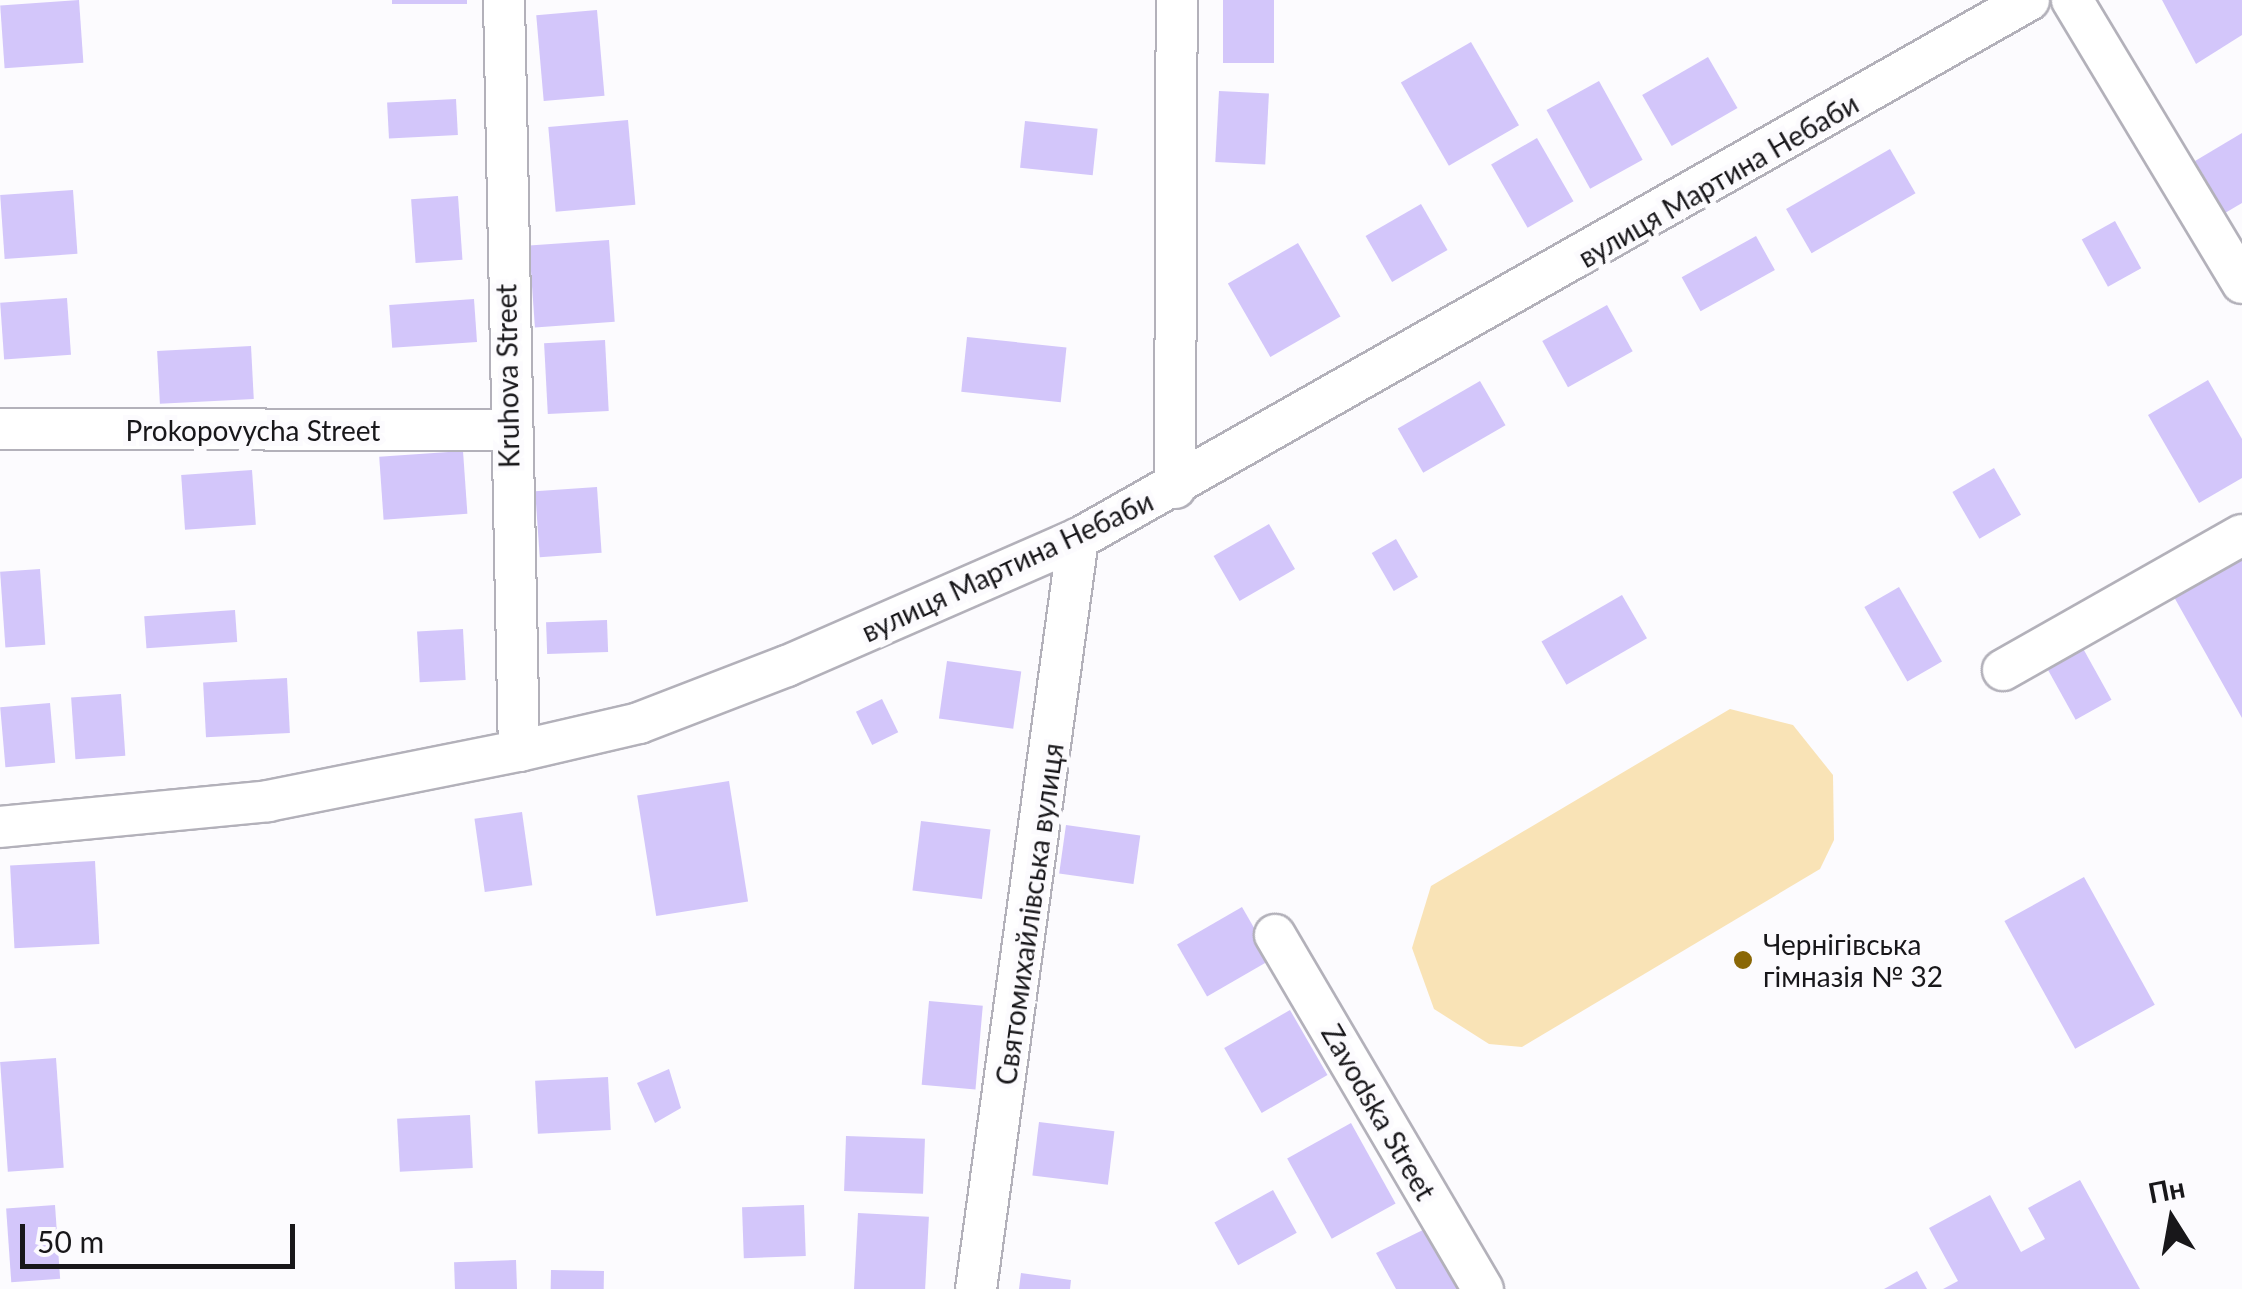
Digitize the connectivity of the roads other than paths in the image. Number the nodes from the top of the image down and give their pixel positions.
1 (504, 0) edge
2 (1178, 0) edge
3 (2028, 0) edge
4 (2072, 0) edge
5 (2242, 283) edge
6 (0, 430) edge
7 (507, 430) junction
8 (1175, 488) junction
9 (2242, 535) edge
10 (1078, 540) junction
11 (2003, 670) dead end
12 (519, 751) junction
13 (0, 827) edge
14 (1275, 934) dead end
15 (976, 1289) edge
16 (1483, 1289) edge

1 - 7 street, Kruhova Street
2 - 8 street
3 - 8 street, вулиця Мартина Небаби
4 - 5 street
6 - 7 street, Prokopovycha Street
7 - 12 street, Kruhova Street
8 - 10 street, вулиця Мартина Небаби
9 - 11 street
10 - 12 street, вулиця Мартина Небаби
10 - 15 street, Святомихайлівська вулиця
12 - 13 street, вулиця Мартина Небаби
14 - 16 street, Zavodska Street

